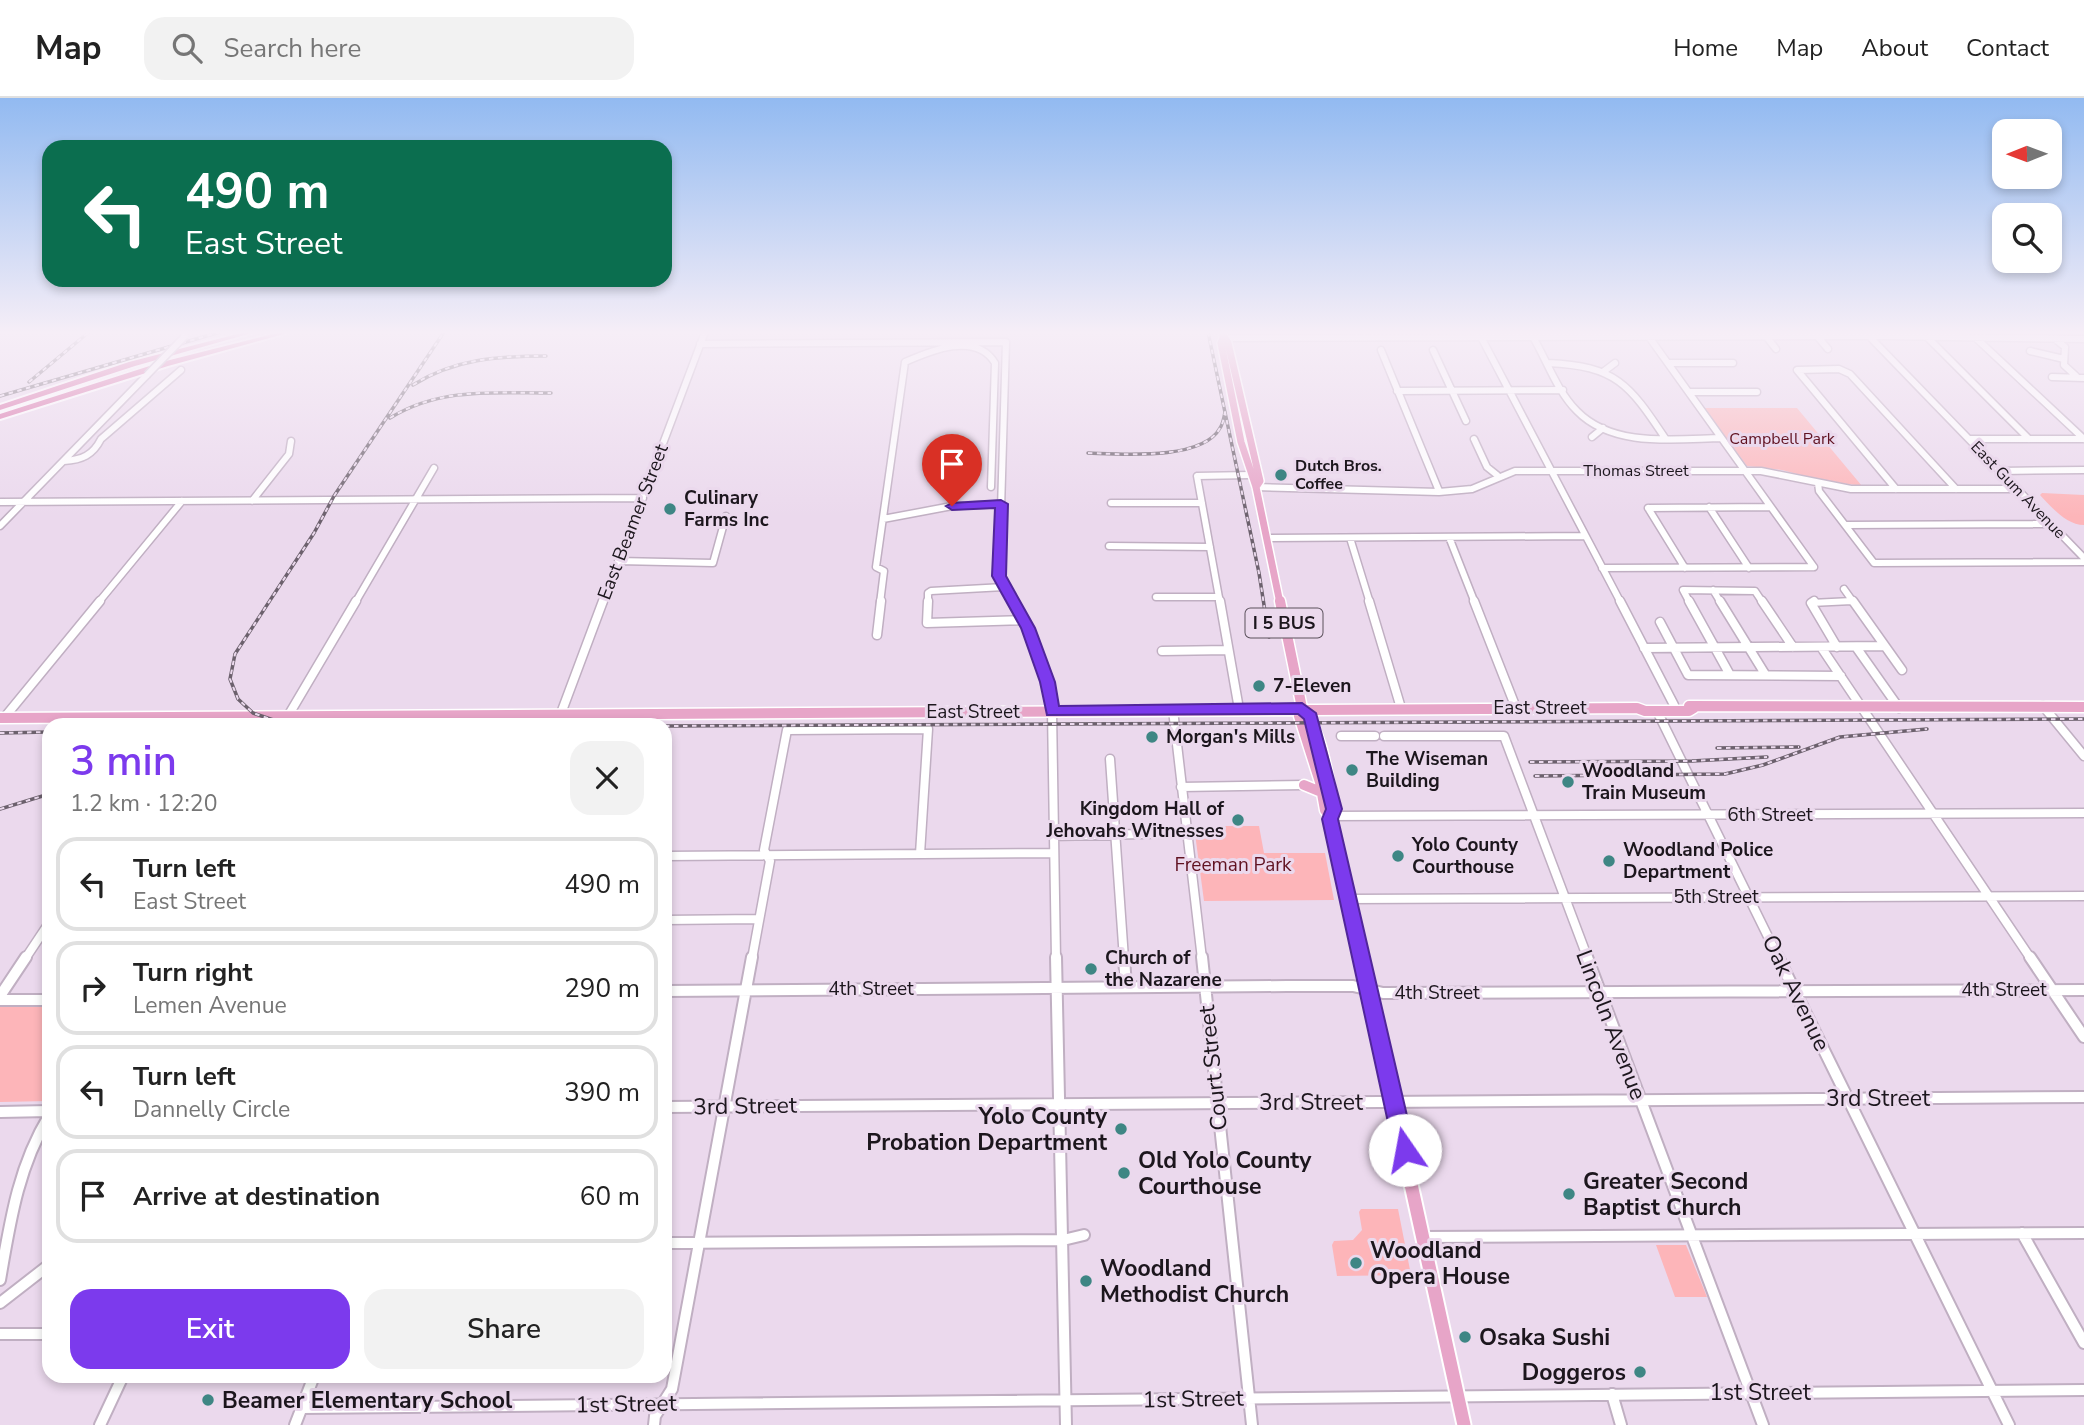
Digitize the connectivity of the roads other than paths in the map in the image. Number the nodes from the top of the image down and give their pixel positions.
1 (39, 394) edge
2 (74, 394) edge
3 (129, 394) edge
4 (153, 394) edge
5 (682, 394) edge
6 (901, 394) edge
7 (994, 394) edge
8 (1004, 394) edge
9 (1232, 394) edge
10 (1240, 394) edge
11 (1399, 394) edge
12 (1454, 394) edge
13 (1511, 394) edge
14 (1566, 394) edge
15 (1634, 394) edge
16 (1690, 394) edge
17 (1816, 394) edge
18 (1868, 394) edge
19 (1925, 394) edge
20 (1984, 394) edge
21 (2035, 394) edge
22 (1004, 404) junction
23 (994, 405) junction
24 (0, 407) edge
25 (0, 418) edge
26 (1466, 421) dead end
27 (1603, 428) junction
28 (1592, 437) dead end
29 (1665, 438) junction
30 (1721, 438) junction
31 (1474, 439) dead end
32 (1969, 439) junction
33 (2029, 439) junction
34 (2084, 439) edge
35 (291, 441) dead end
36 (64, 461) junction
37 (434, 468) dead end
38 (2084, 470) edge
39 (1551, 471) junction
40 (1744, 471) junction
41 (2000, 471) junction
42 (1250, 475) junction
43 (1497, 475) junction
44 (991, 477) junction
45 (1002, 477) junction
46 (1818, 483) junction
47 (991, 487) dead end
48 (1256, 487) junction
49 (1856, 489) junction
50 (1896, 489) junction
51 (1956, 489) junction
52 (2018, 489) junction
53 (1439, 491) junction
54 (643, 498) junction
55 (1825, 498) junction
56 (416, 499) junction
57 (182, 501) junction
58 (252, 501) junction
59 (0, 502) edge
60 (23, 502) junction
61 (1202, 502) junction
62 (1111, 503) dead end
63 (1001, 504) junction
64 (1709, 507) junction
65 (1770, 507) junction
66 (726, 516) dead end
67 (883, 519) junction
68 (2052, 524) junction
69 (0, 526) edge
70 (1846, 526) junction
71 (1585, 536) junction
72 (1449, 537) junction
73 (1269, 538) junction
74 (1350, 538) junction
75 (1109, 546) dead end
76 (1210, 547) junction
77 (2084, 560) edge
78 (618, 561) junction
79 (1685, 568) junction
80 (1749, 568) junction
81 (1602, 569) junction
82 (1004, 587) junction
83 (1844, 589) dead end
84 (1713, 590) junction
85 (1156, 597) dead end
86 (1219, 597) junction
87 (1852, 601) junction
88 (1023, 620) junction
89 (1660, 622) dead end
90 (877, 635) dead end
91 (1884, 646) junction
92 (1715, 647) junction
93 (1748, 647) junction
94 (1793, 647) junction
95 (1821, 647) junction
96 (1837, 647) junction
97 (1644, 648) junction
98 (1856, 648) junction
99 (1674, 649) junction
100 (1162, 650) dead end
101 (1228, 650) junction
102 (1902, 670) dead end
103 (1730, 674) junction
104 (1765, 674) junction
105 (1841, 676) junction
106 (1674, 705) junction
107 (2043, 706) junction
108 (2084, 707) edge
109 (1302, 708) junction
110 (1401, 708) junction
111 (1516, 708) junction
112 (1637, 708) junction
113 (1694, 708) junction
114 (1862, 708) junction
115 (1899, 708) junction
116 (1239, 709) junction
117 (1173, 710) junction
118 (1052, 711) junction
119 (1657, 711) junction
120 (561, 713) junction
121 (288, 716) junction
122 (2, 718) edge
123 (559, 718) edge
124 (1341, 736) dead end
125 (2084, 755) edge
126 (1110, 759) dead end
127 (1317, 778) junction
128 (1304, 785) junction
129 (1181, 787) junction
130 (1321, 792) junction
131 (2084, 813) edge
132 (1933, 814) junction
133 (1709, 815) junction
134 (1532, 816) junction
135 (1330, 818) junction
136 (1187, 833) junction
137 (1116, 834) junction
138 (1053, 836) junction
139 (920, 853) junction
140 (1052, 853) junction
141 (767, 855) junction
142 (672, 856) edge
143 (1989, 896) junction
144 (2084, 896) edge
145 (1749, 897) junction
146 (1564, 898) junction
147 (1348, 899) junction
148 (759, 919) junction
149 (672, 920) edge
150 (42, 934) edge
151 (1126, 987) junction
152 (1205, 987) junction
153 (1057, 989) junction
154 (1368, 989) junction
155 (672, 990) edge
156 (746, 990) junction
157 (2052, 990) junction
158 (2084, 990) edge
159 (1796, 991) junction
160 (1599, 992) junction
161 (0, 998) edge
162 (42, 1000) edge
163 (2084, 1037) edge
164 (2084, 1097) edge
165 (1848, 1098) junction
166 (1640, 1100) junction
167 (1394, 1102) junction
168 (1218, 1103) junction
169 (1060, 1104) junction
170 (724, 1106) junction
171 (672, 1107) edge
172 (0, 1112) edge
173 (42, 1114) edge
174 (42, 1127) edge
175 (2022, 1233) junction
176 (2084, 1233) edge
177 (1914, 1234) junction
178 (1084, 1235) dead end
179 (1691, 1236) junction
180 (1423, 1237) junction
181 (1063, 1240) junction
182 (672, 1243) edge
183 (699, 1243) junction
184 (42, 1270) edge
185 (0, 1280) edge
186 (0, 1303) edge
187 (0, 1334) edge
188 (42, 1334) edge
189 (2084, 1343) edge
190 (120, 1383) edge
191 (311, 1383) edge
192 (2084, 1390) edge
193 (1992, 1391) junction
194 (1751, 1392) junction
195 (1612, 1394) junction
196 (1458, 1395) junction
197 (1248, 1398) junction
198 (1066, 1400) junction
199 (664, 1403) junction
200 (302, 1408) junction
201 (100, 1425) edge
202 (295, 1425) edge
203 (654, 1425) edge
204 (1066, 1425) edge
205 (1252, 1425) edge
206 (1464, 1425) edge
207 (1621, 1425) edge
208 (1763, 1425) edge
209 (2009, 1425) edge

1 - 24 highway
2 - 25 highway
3 - 36 street, bridge
4 - 36 street
5 - 54 street, East Beamer Street
6 - 67 street
7 - 23 street
8 - 22 street
9 - 42 main road, I 5 BUS
10 - 48 main road, I 5 BUS
11 - 53 street
12 - 26 street
13 - 39 street
14 - 27 street
15 - 29 street
16 - 30 street
17 - 50 street
18 - 51 street
19 - 32 street, East Gum Avenue
20 - 33 street
21 - 34 street
22 - 23 street
22 - 45 street
23 - 44 street
27 - 28 street
27 - 29 street
29 - 30 street
30 - 40 street
31 - 43 street
32 - 33 street
32 - 41 street, East Gum Avenue
33 - 34 street
35 - 58 street
36 - 60 street
37 - 56 street
38 - 41 street
39 - 40 street, Thomas Street
39 - 43 street, Thomas Street
39 - 71 street
40 - 46 street, Thomas Street
40 - 65 street
41 - 52 street, East Gum Avenue
42 - 48 main road, I 5 BUS
42 - 61 street
43 - 53 street, Thomas Street
44 - 45 street
44 - 47 street
45 - 63 street
46 - 49 street, Thomas Street
46 - 55 street
48 - 53 street, Thomas Street
48 - 73 main road, I 5 BUS
49 - 50 street, Thomas Street
49 - 55 street
50 - 51 street, Thomas Street
51 - 52 street, Thomas Street
52 - 68 street, East Gum Avenue
54 - 56 street
54 - 78 street, East Beamer Street
55 - 70 street
56 - 58 street
56 - 121 street
57 - 58 street
57 - 60 street
57 - 122 street
59 - 60 street
60 - 69 street
61 - 62 street
61 - 76 street
63 - 67 street
63 - 82 street
64 - 65 street
64 - 79 street
64 - 80 street
65 - 80 street
66 - 78 street
67 - 90 street
68 - 70 street
68 - 77 street, East Gum Avenue
70 - 77 street
71 - 72 street
71 - 81 street
72 - 74 street
72 - 111 street
73 - 74 street
73 - 109 main road, I 5 BUS
74 - 110 street
75 - 76 street
76 - 86 street
78 - 120 street, East Beamer Street
79 - 80 street
79 - 81 street
81 - 97 street
82 - 88 street
82 - 88 street
83 - 87 street
84 - 92 street
84 - 93 street
84 - 94 street
85 - 86 street
86 - 101 street
87 - 91 street
87 - 96 street
88 - 118 street
89 - 99 street
91 - 98 street
91 - 102 street
92 - 93 street
92 - 99 street
92 - 103 street
93 - 94 street
93 - 104 street
94 - 95 street
95 - 96 street
95 - 105 street
96 - 98 street
97 - 99 street
97 - 106 street
98 - 115 street
99 - 103 street
100 - 101 street
101 - 116 street
103 - 104 street
104 - 105 street
105 - 114 street
106 - 112 main road, East Street
106 - 113 main road, East Street
107 - 108 main road, East Street
107 - 115 main road, East Street
107 - 125 street
109 - 110 main road, East Street
109 - 116 main road, East Street
109 - 127 main road, I 5 BUS
109 - 135 main road, I 5 BUS
110 - 111 main road, East Street
111 - 112 main road, East Street
112 - 119 main road, East Street
113 - 114 main road, East Street
113 - 119 main road, East Street
114 - 115 main road, East Street
114 - 132 street
116 - 117 main road, East Street
117 - 118 main road, East Street
117 - 129 street, Court Street
118 - 120 main road, East Street
118 - 138 street
119 - 133 street, Oak Avenue
120 - 121 main road, East Street
120 - 123 street, East Beamer Street
121 - 122 main road, East Street
124 - 134 street, Lincoln Avenue
126 - 137 street
127 - 128 main road
127 - 130 main road, I 5 BUS
128 - 129 street
128 - 130 main road
129 - 136 street, Court Street
130 - 135 main road, I 5 BUS
131 - 132 street, 6th Street
132 - 133 street, 6th Street
132 - 143 street
133 - 134 street, 6th Street
133 - 145 street, Oak Avenue
134 - 135 street, 6th Street
134 - 146 street, Lincoln Avenue
135 - 147 main road, I 5 BUS
136 - 137 street
136 - 152 street, Court Street
137 - 138 street
137 - 151 street
138 - 140 street
139 - 140 street
139 - 141 street
139 - 141 street
140 - 153 street
141 - 142 street
141 - 148 street
143 - 144 street, 5th Street
143 - 145 street, 5th Street
143 - 157 street
145 - 146 street, 5th Street
145 - 159 street, Oak Avenue
146 - 147 street, 5th Street
146 - 160 street, Lincoln Avenue
147 - 154 main road, I 5 BUS
148 - 149 street
148 - 156 street
150 - 161 street
151 - 152 street, 4th Street
151 - 153 street, 4th Street
152 - 154 street, 4th Street
152 - 168 street, Court Street
153 - 156 street, 4th Street
153 - 169 street
154 - 160 street, 4th Street
154 - 167 main road, I 5 BUS
155 - 156 street, 4th Street
156 - 170 street
157 - 158 street, 4th Street
157 - 159 street, 4th Street
157 - 163 street
159 - 160 street, 4th Street
159 - 165 street, Oak Avenue
160 - 166 street, Lincoln Avenue
161 - 162 street
164 - 165 street, 3rd Street
165 - 166 street, 3rd Street
165 - 177 street, Oak Avenue
166 - 167 street, 3rd Street
166 - 179 street, Lincoln Avenue
167 - 168 street, 3rd Street
167 - 180 main road, I 5 BUS
168 - 169 street, 3rd Street
168 - 197 street, Court Street
169 - 170 street, 3rd Street
169 - 181 street
170 - 171 street, 3rd Street
170 - 183 street
172 - 173 street
174 - 185 street
175 - 176 street
175 - 177 street
175 - 189 street
177 - 179 street
177 - 193 street, Oak Avenue
178 - 181 street
179 - 180 street
179 - 194 street, Lincoln Avenue
180 - 196 main road, I 5 BUS
181 - 183 street
181 - 198 street
182 - 183 street
183 - 199 street
184 - 186 street
187 - 188 street
190 - 201 street
191 - 200 street
192 - 193 street, 1st Street
193 - 194 street, 1st Street
193 - 209 street, Oak Avenue
194 - 195 street, 1st Street
194 - 208 street, Lincoln Avenue
195 - 196 street, 1st Street
195 - 207 street
196 - 197 street, 1st Street
196 - 206 main road, I 5 BUS
197 - 198 street, 1st Street
197 - 205 street, Court Street
198 - 199 street, 1st Street
198 - 204 street
199 - 200 street, 1st Street
199 - 203 street
200 - 202 street

